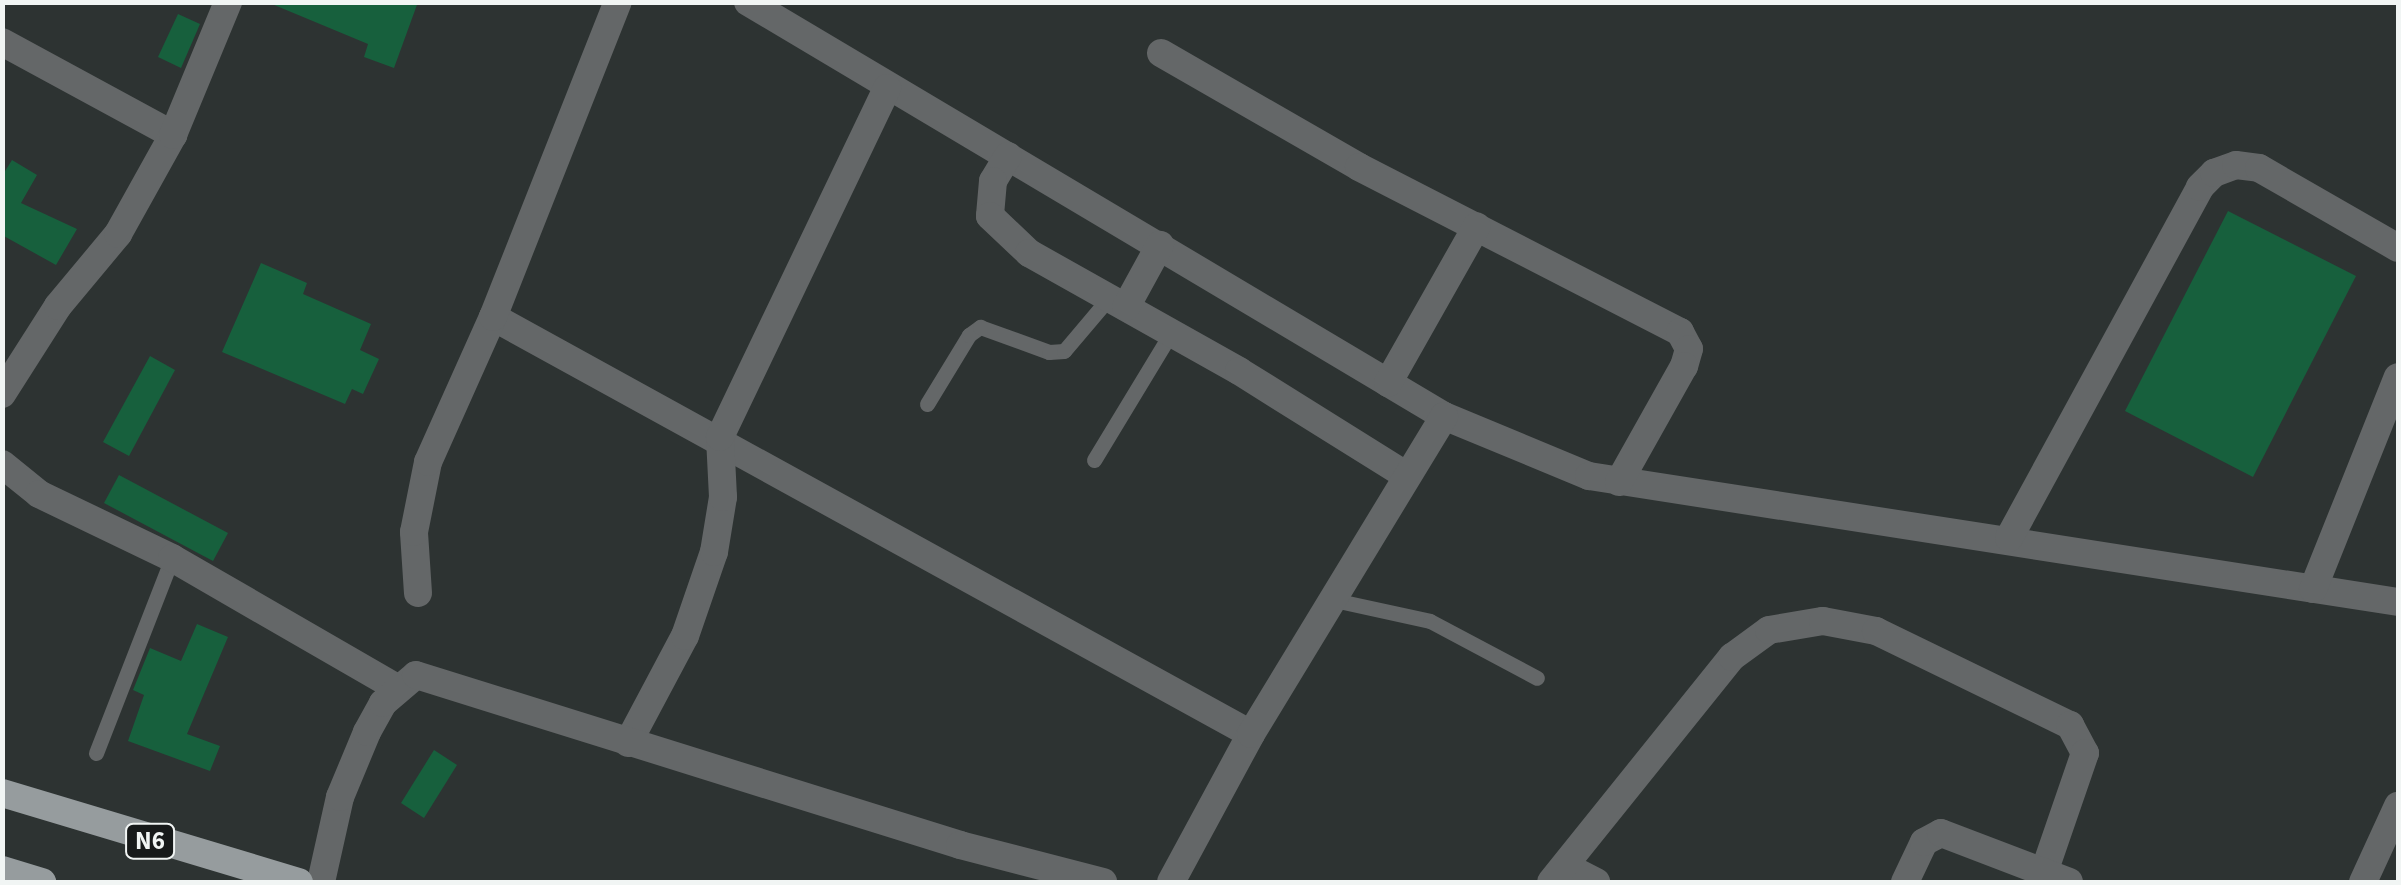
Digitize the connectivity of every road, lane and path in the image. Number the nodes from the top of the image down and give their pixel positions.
1 (228, 2) edge
2 (748, 2) edge
3 (613, 4) edge
4 (2, 42) edge
5 (1160, 53) dead end
6 (888, 88) junction
7 (173, 135) junction
8 (1008, 156) junction
9 (1477, 226) junction
10 (1160, 245) junction
11 (2398, 248) edge
12 (1117, 303) junction
13 (494, 317) junction
14 (1170, 334) junction
15 (2398, 378) edge
16 (1388, 382) junction
17 (2, 394) edge
18 (927, 404) dead end
19 (1444, 416) junction
20 (720, 438) junction
21 (1094, 460) dead end
22 (2, 464) edge
23 (1407, 476) junction
24 (1620, 482) junction
25 (2009, 538) junction
26 (172, 558) junction
27 (2313, 589) junction
28 (418, 594) dead end
29 (1334, 600) junction
30 (2398, 602) edge
31 (1538, 678) dead end
32 (396, 688) junction
33 (1251, 734) junction
34 (628, 743) junction
35 (96, 752) dead end
36 (2, 793) edge
37 (2398, 806) edge
38 (2, 870) edge
39 (1558, 874) edge
40 (2056, 877) edge
41 (42, 882) edge
42 (299, 882) edge
43 (321, 882) edge
44 (1102, 882) edge
45 (1171, 882) edge
46 (1596, 882) edge
47 (1905, 882) edge
48 (2363, 882) edge

1 - 7 street
2 - 6 street
3 - 13 street
4 - 7 street
5 - 9 street
6 - 8 street
6 - 20 street
7 - 17 street
8 - 10 street
8 - 12 street
9 - 16 street
9 - 24 street
10 - 12 street
10 - 16 street
11 - 25 street
12 - 14 street
12 - 18 lane
13 - 20 street
13 - 28 street
14 - 21 lane
14 - 23 street
15 - 27 street
16 - 19 street
19 - 23 street
19 - 24 street
20 - 33 street
20 - 34 street
22 - 26 street
23 - 29 street
24 - 25 street
25 - 27 street
26 - 32 street
26 - 35 lane
27 - 30 street
29 - 31 lane
29 - 33 street
32 - 34 street
32 - 43 street
33 - 45 street
34 - 44 street
36 - 42 main road, N6
37 - 48 street
38 - 41 main road
39 - 40 street
39 - 46 street
40 - 47 street

